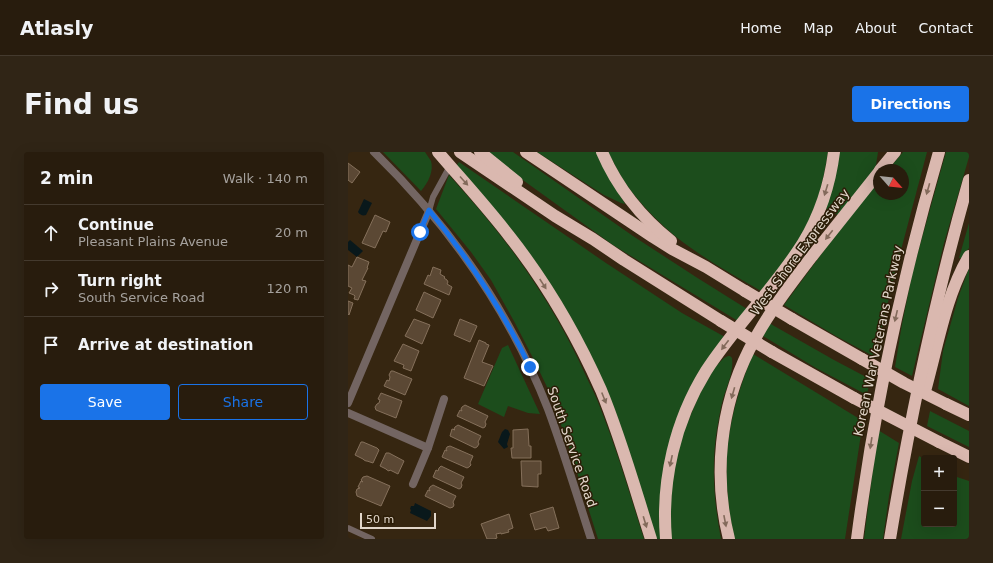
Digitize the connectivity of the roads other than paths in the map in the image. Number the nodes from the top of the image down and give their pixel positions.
1 (374, 152) edge
2 (438, 152) edge
3 (460, 152) edge
4 (480, 152) edge
5 (526, 152) edge
6 (602, 152) edge
7 (834, 152) edge
8 (895, 152) edge
9 (939, 152) edge
10 (886, 164) edge
11 (450, 166) junction
12 (873, 180) edge
13 (969, 180) edge
14 (429, 210) junction
15 (593, 239) junction
16 (969, 256) edge
17 (706, 267) junction
18 (444, 399) dead end
19 (348, 403) edge
20 (348, 413) edge
21 (969, 415) edge
22 (428, 448) junction
23 (969, 457) edge
24 (901, 472) junction
25 (413, 484) dead end
26 (348, 528) edge
27 (372, 539) edge
28 (591, 539) edge
29 (651, 539) edge
30 (666, 539) edge
31 (729, 539) edge
32 (857, 539) edge
33 (890, 539) edge

1 - 14 street, South Service Road
2 - 11 highway
3 - 15 highway
4 - 15 highway
5 - 17 highway
6 - 17 highway
7 -> 30 highway
8 - 10 highway, West Shore Expressway
9 -> 32 highway, Korean War Veterans Parkway
11 - 14 lane
11 -> 29 highway
12 -> 31 highway, West Shore Expressway
13 - 24 highway
14 - 19 street
14 - 28 street, South Service Road
15 - 23 highway, bridge
16 - 24 highway
17 - 21 highway, bridge
18 - 22 street
20 - 22 street
22 - 25 street
24 - 33 highway
26 - 27 lane

